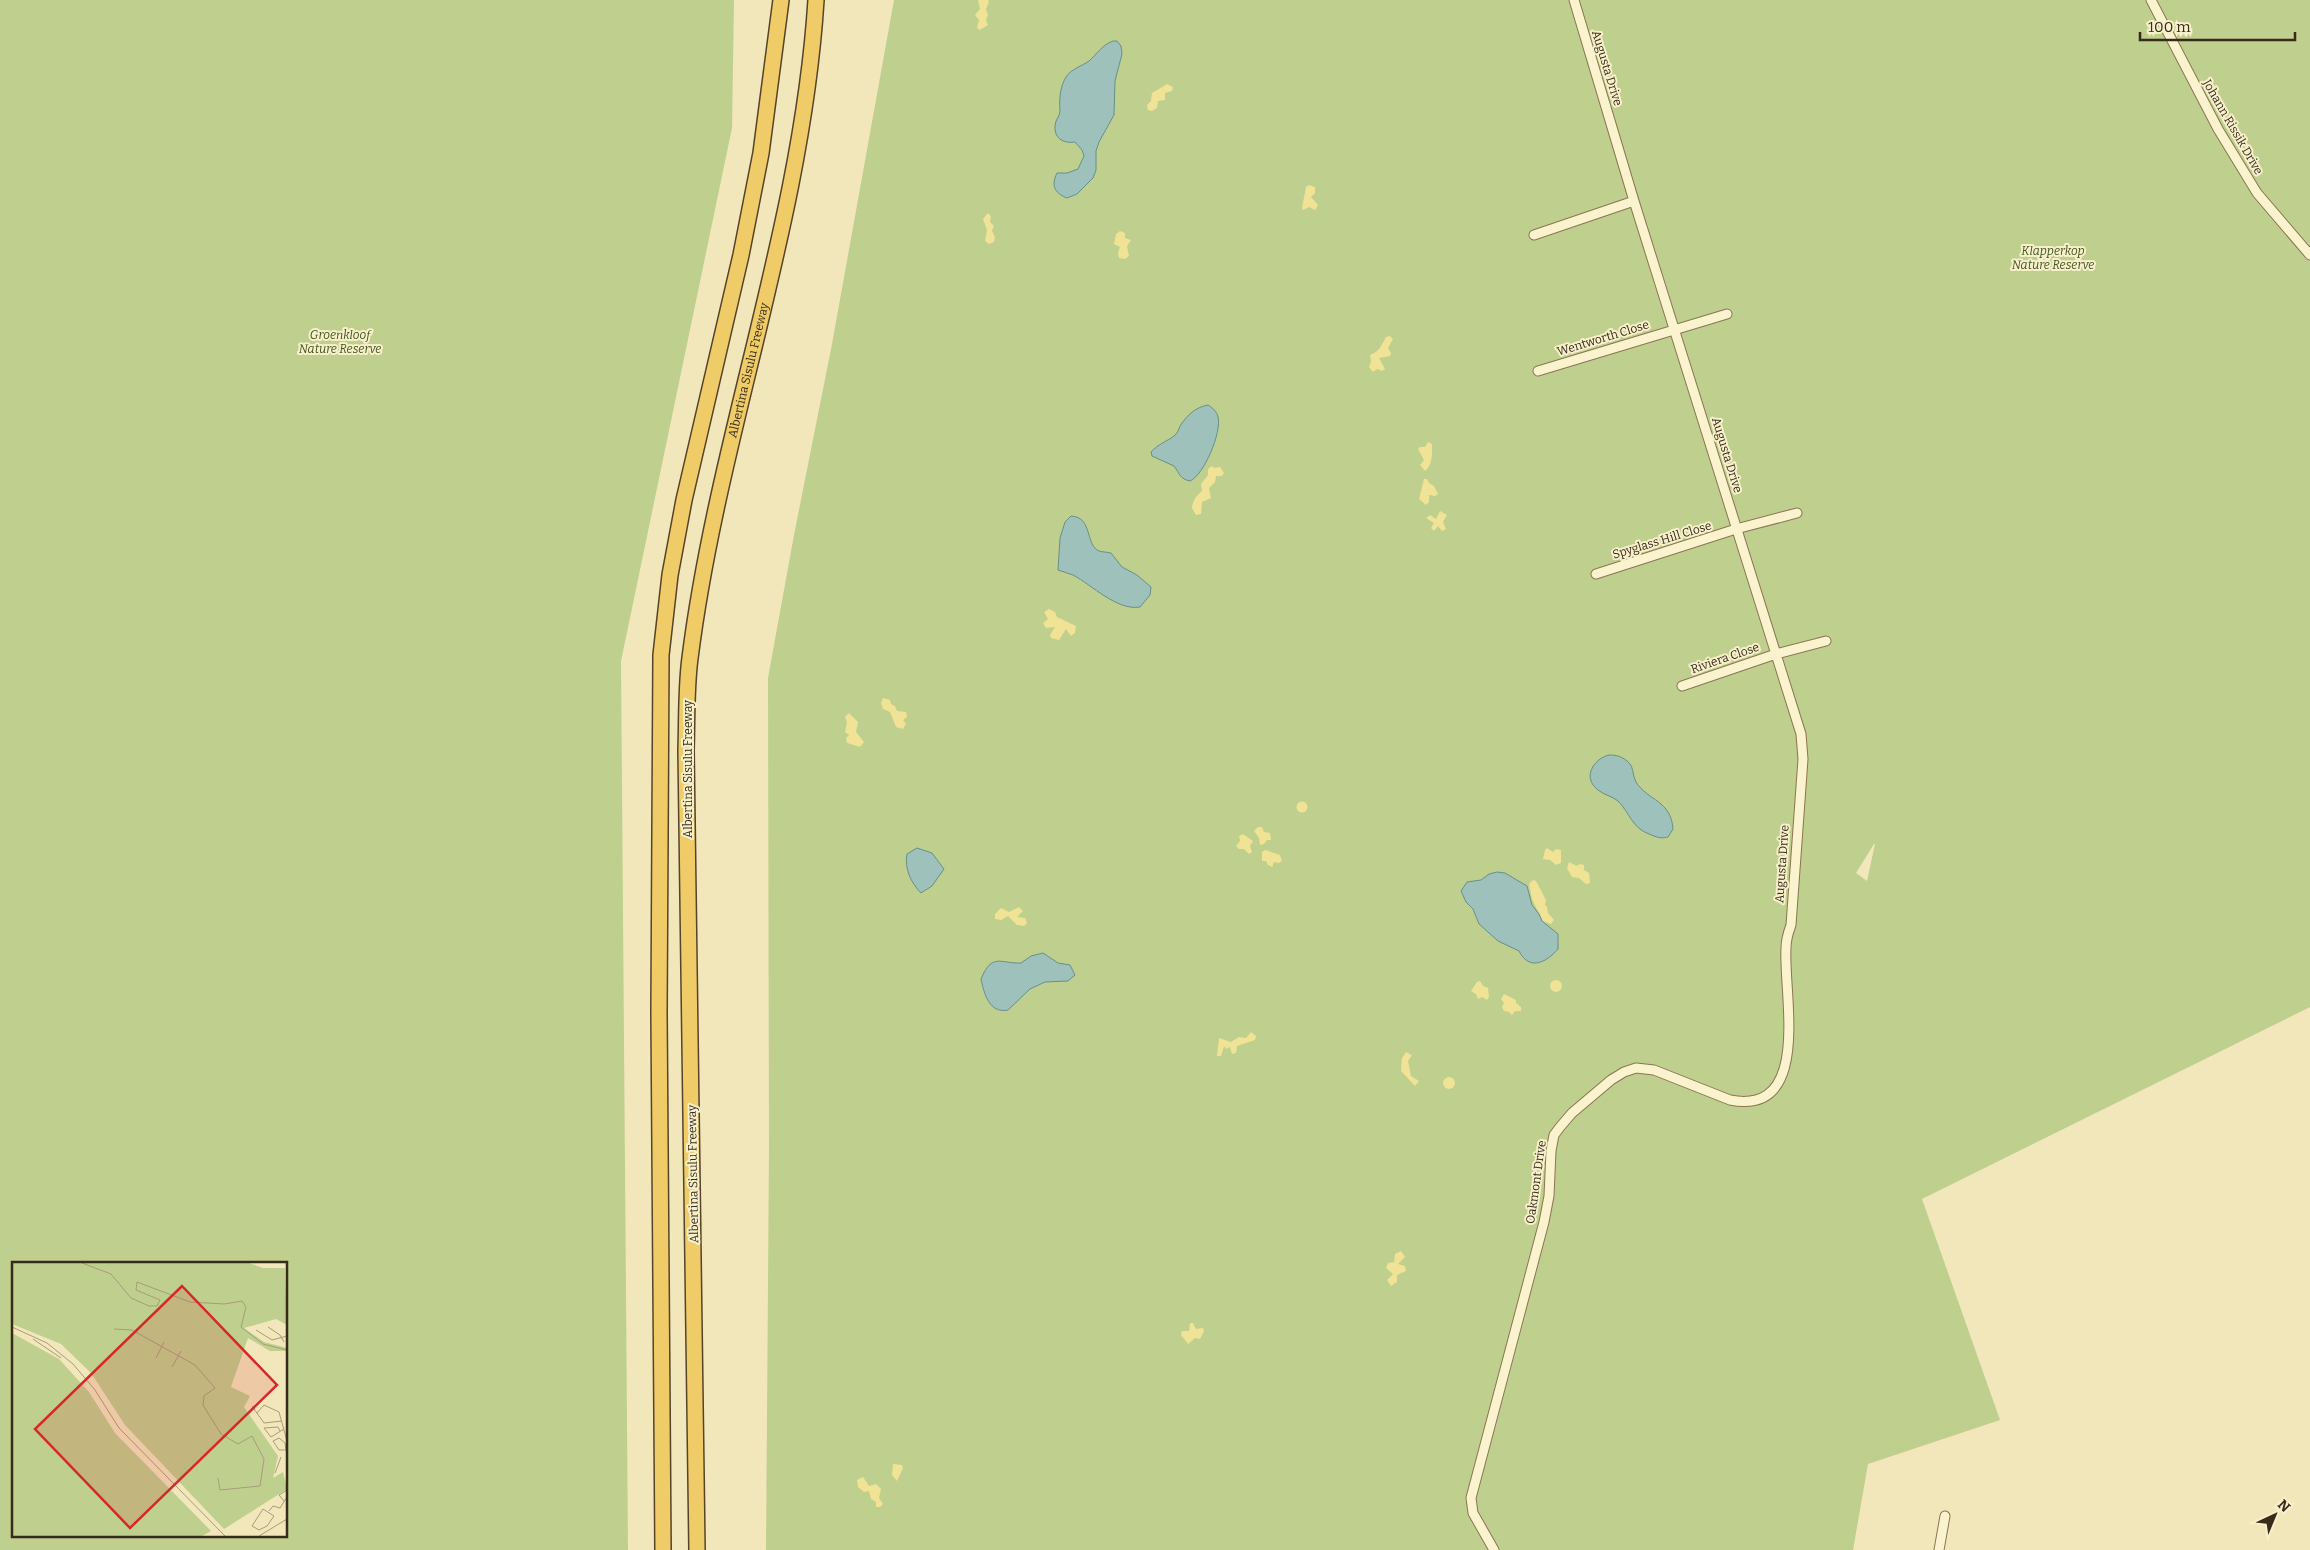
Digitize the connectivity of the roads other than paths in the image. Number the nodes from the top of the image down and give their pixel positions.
1 (781, 0) edge
2 (816, 0) edge
3 (1574, 0) edge
4 (2151, 0) edge
5 (1634, 201) junction
6 (1534, 234) dead end
7 (2310, 255) edge
8 (1727, 314) dead end
9 (1675, 329) junction
10 (1538, 370) dead end
11 (1797, 513) dead end
12 (1736, 529) junction
13 (1596, 574) dead end
14 (1826, 641) dead end
15 (1776, 654) junction
16 (1682, 686) dead end
17 (1791, 925) joint
18 (1946, 1516) dead end
19 (663, 1550) edge
20 (697, 1550) edge
21 (1494, 1550) edge
22 (1939, 1550) edge

1 - 19 highway
2 - 20 highway, Albertina Sisulu Freeway
3 - 5 street, Augusta Drive
4 - 7 street, Johann Rissik Drive
5 - 6 street
5 - 9 street, Augusta Drive
8 - 9 street, Wentworth Close
9 - 10 street, Wentworth Close
9 - 12 street, Augusta Drive
11 - 12 street, Spyglass Hill Close
12 - 13 street, Spyglass Hill Close
12 - 15 street, Augusta Drive
14 - 15 street, Riviera Close
15 - 16 street, Riviera Close
15 - 17 street, Augusta Drive
17 - 21 street, Oakmont Drive
18 - 22 street

